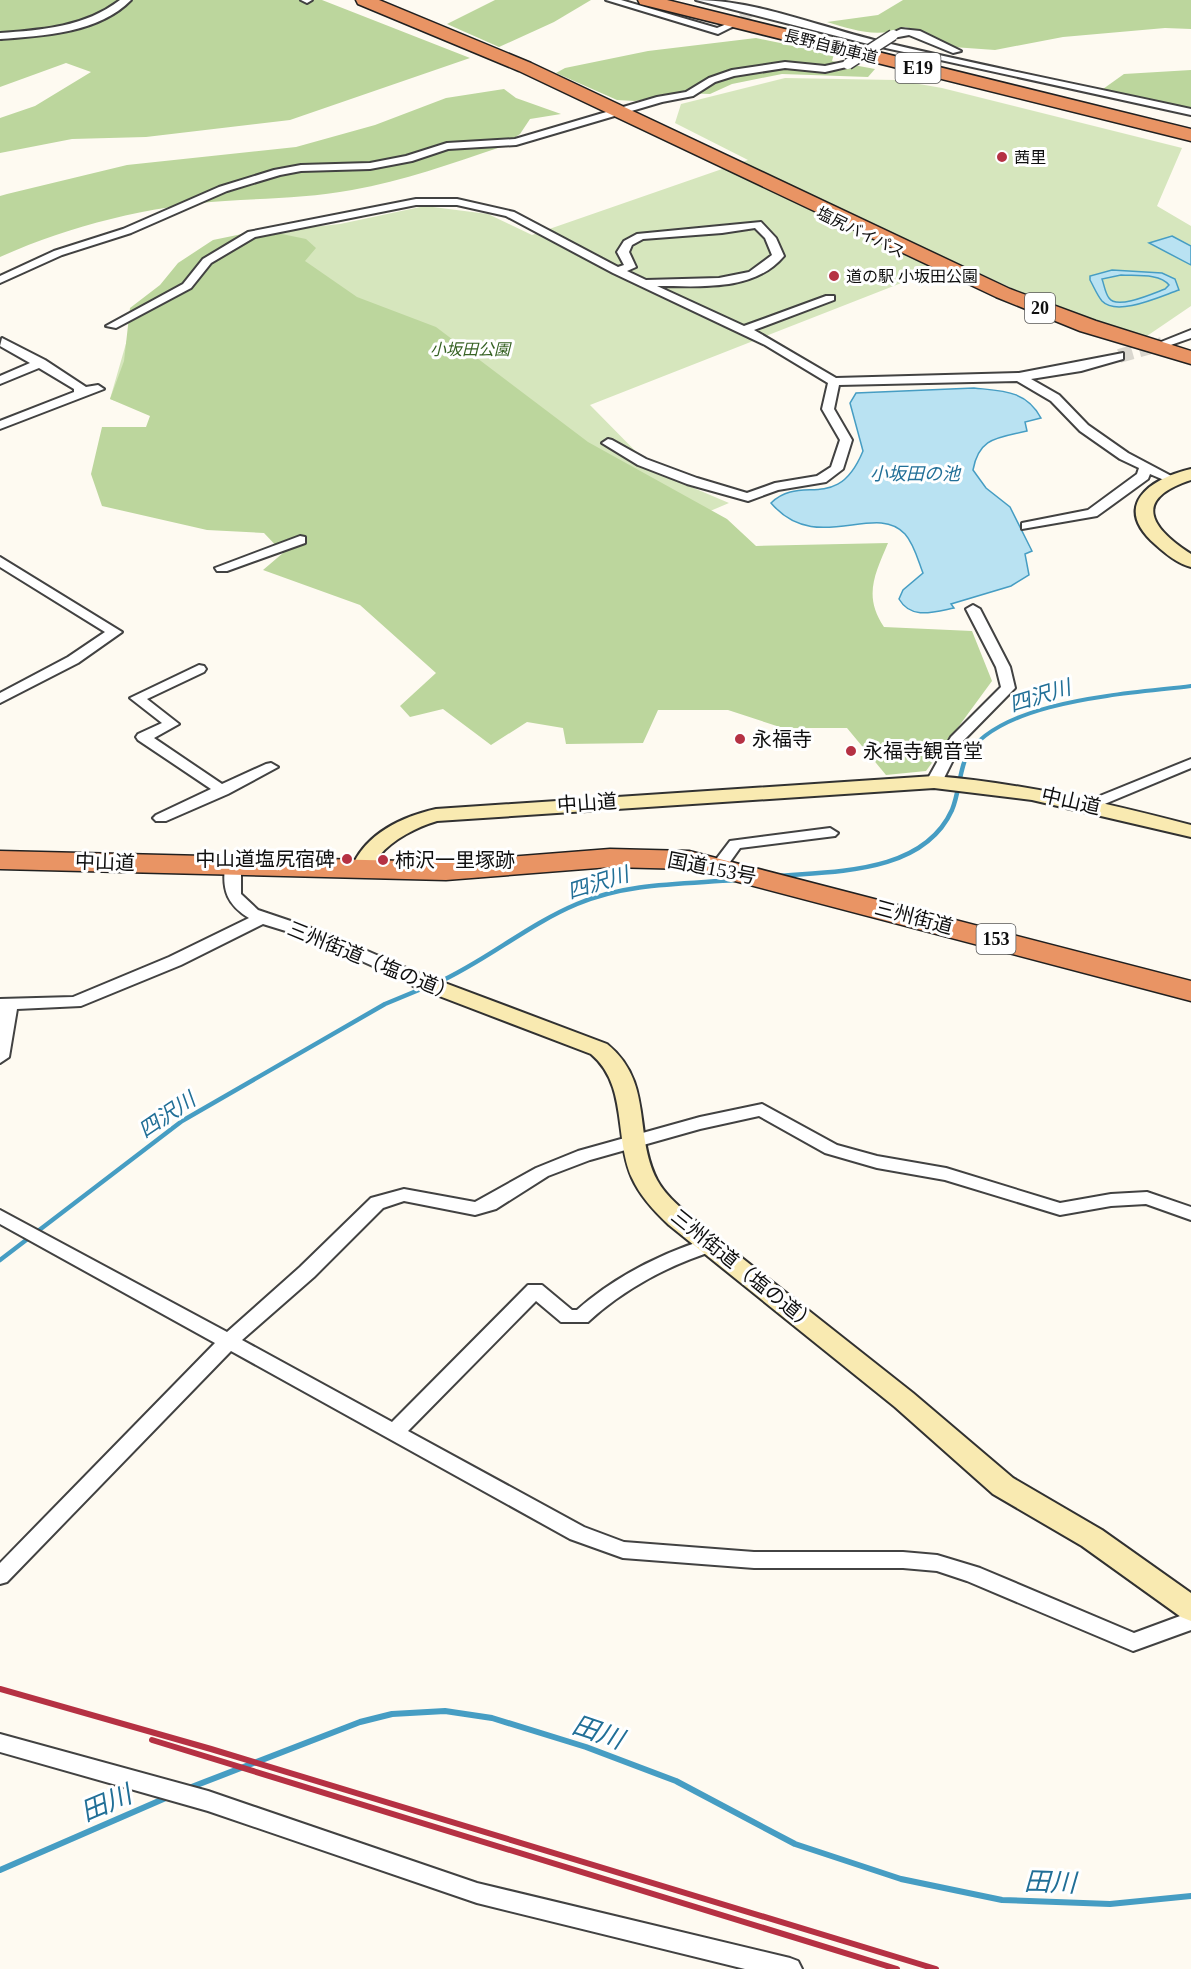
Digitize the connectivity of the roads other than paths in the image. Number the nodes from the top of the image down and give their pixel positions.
1 (126, 0) edge
2 (364, 0) edge
3 (611, 0) edge
4 (646, 0) edge
5 (669, 0) edge
6 (700, 0) edge
7 (729, 26) tunnel mouth
8 (0, 36) edge
9 (980, 64) junction
10 (618, 112) junction
11 (1191, 112) edge
12 (1191, 129) edge
13 (1191, 135) edge
14 (703, 153) junction
15 (617, 271) junction
16 (0, 280) edge
17 (644, 282) junction
18 (830, 298) dead end
19 (112, 326) dead end
20 (744, 330) junction
21 (1191, 334) edge
22 (2, 342) dead end
23 (1162, 344) tunnel mouth
24 (1119, 356) tunnel mouth
25 (1191, 358) edge
26 (41, 363) junction
27 (1191, 365) edge
28 (1018, 377) junction
29 (0, 380) edge
30 (834, 382) junction
31 (98, 389) dead end
32 (80, 391) junction
33 (0, 425) edge
34 (608, 443) dead end
35 (1146, 468) junction
36 (1191, 474) edge
37 (1171, 479) junction
38 (1027, 526) dead end
39 (300, 540) dead end
40 (0, 561) edge
41 (1191, 562) edge
42 (222, 568) dead end
43 (973, 609) dead end
44 (198, 669) dead end
45 (0, 699) edge
46 (1191, 763) edge
47 (271, 767) dead end
48 (940, 782) junction
49 (223, 791) junction
50 (1090, 805) junction
51 (161, 818) dead end
52 (1191, 831) edge
53 (830, 833) dead end
54 (0, 860) edge
55 (233, 867) junction
56 (726, 868) junction
57 (362, 869) junction
58 (775, 881) joint
59 (261, 918) junction
60 (431, 985) joint
61 (1191, 991) edge
62 (4, 1005) edge
63 (0, 1057) edge
64 (635, 1141) junction
65 (1191, 1214) edge
66 (0, 1216) edge
67 (710, 1245) junction
68 (228, 1342) junction
69 (393, 1433) junction
70 (0, 1576) edge
71 (1191, 1609) edge
72 (1191, 1621) edge
73 (0, 1743) edge
74 (790, 1969) edge

1 - 8 street
2 - 10 highway, 塩尻バイパス / 20
3 - 7 street
4 - 13 highway, 長野自動車道 / E19
5 - 12 highway, 長野自動車道 / E19
6 - 9 street
9 - 10 street, bridge
9 - 11 street
10 - 14 highway, 塩尻バイパス / 20
10 - 16 street
14 - 25 highway, 塩尻バイパス / 20
14 - 27 highway, 塩尻バイパス / 20
15 - 17 street
15 - 17 street
15 - 19 street
17 - 20 street
18 - 20 street
20 - 30 street
21 - 23 street
22 - 26 street
24 - 28 street
26 - 29 street
26 - 32 street
28 - 30 street
28 - 35 street
30 - 34 street
31 - 32 street
32 - 33 street
35 - 37 street
35 - 38 street
36 - 37 street
37 - 41 street
39 - 42 street
40 - 45 street
43 - 48 street
44 - 49 street
46 - 50 street
47 - 49 street
48 - 50 street, 中山道
48 - 57 street, 中山道
49 - 51 street
50 - 52 street, 中山道
53 - 56 street
54 - 55 highway, 中山道 / 153
55 - 57 highway, 中山道 / 153
55 - 59 street, 三州街道（塩の道）
56 - 57 highway, 国道153号 / 153
56 - 58 highway, 国道153号 / 153
58 - 61 highway, 三州街道 / 153
59 - 60 street, 三州街道（塩の道）
59 - 62 street
60 - 64 street, 三州街道（塩の道）
62 - 63 street
64 - 65 street
64 - 67 street, 三州街道（塩の道）
64 - 68 street
66 - 68 street
67 - 69 street
67 - 71 street, 三州街道（塩の道）
68 - 69 street
68 - 70 street
69 - 72 street
73 - 74 street

